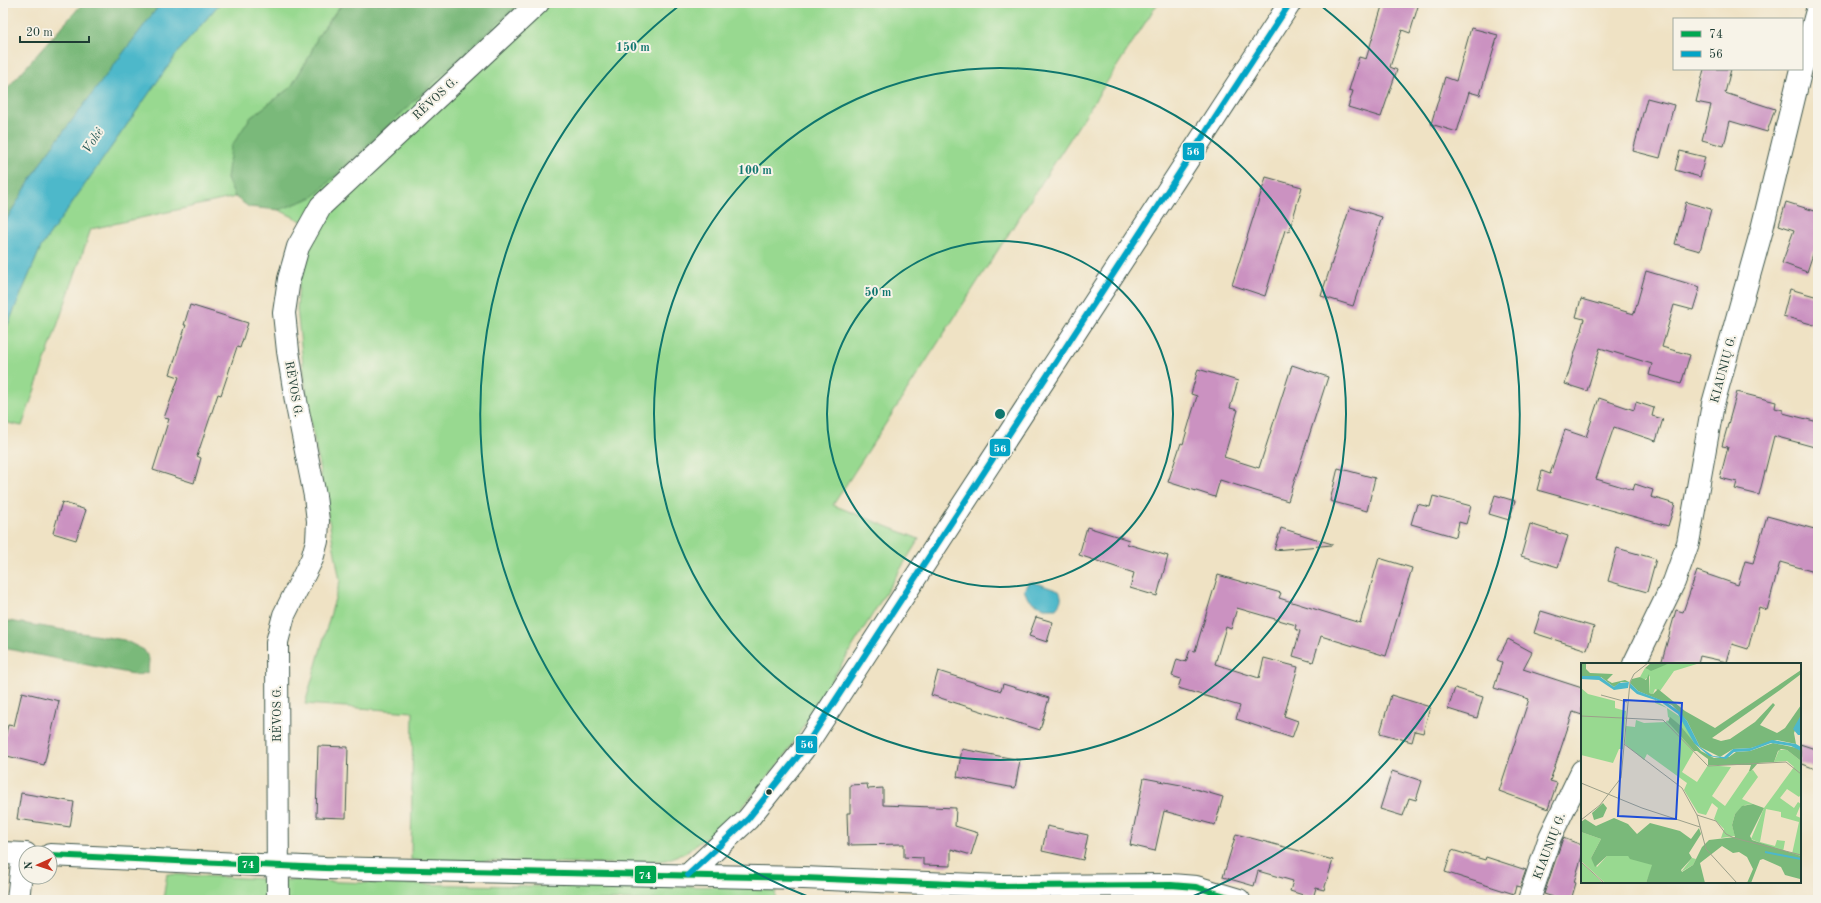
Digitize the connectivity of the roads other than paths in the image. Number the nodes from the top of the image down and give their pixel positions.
1 (538, 3) edge
2 (1290, 3) edge
3 (1818, 7) edge
4 (1803, 62) edge
5 (1801, 70) edge
6 (1634, 663) edge
7 (1581, 773) edge
8 (17, 854) edge
9 (58, 855) edge
10 (276, 866) junction
11 (688, 875) junction
12 (18, 900) edge
13 (278, 900) edge
14 (1239, 900) edge
15 (1529, 900) edge

1 - 10 street, RĖVOS G.
2 - 11 street
3 - 4 street
5 - 6 street, KIAUNIŲ G.
7 - 15 street, KIAUNIŲ G.
8 - 12 street
9 - 10 street
10 - 11 street
10 - 13 street, RĖVOS G.
11 - 14 street

